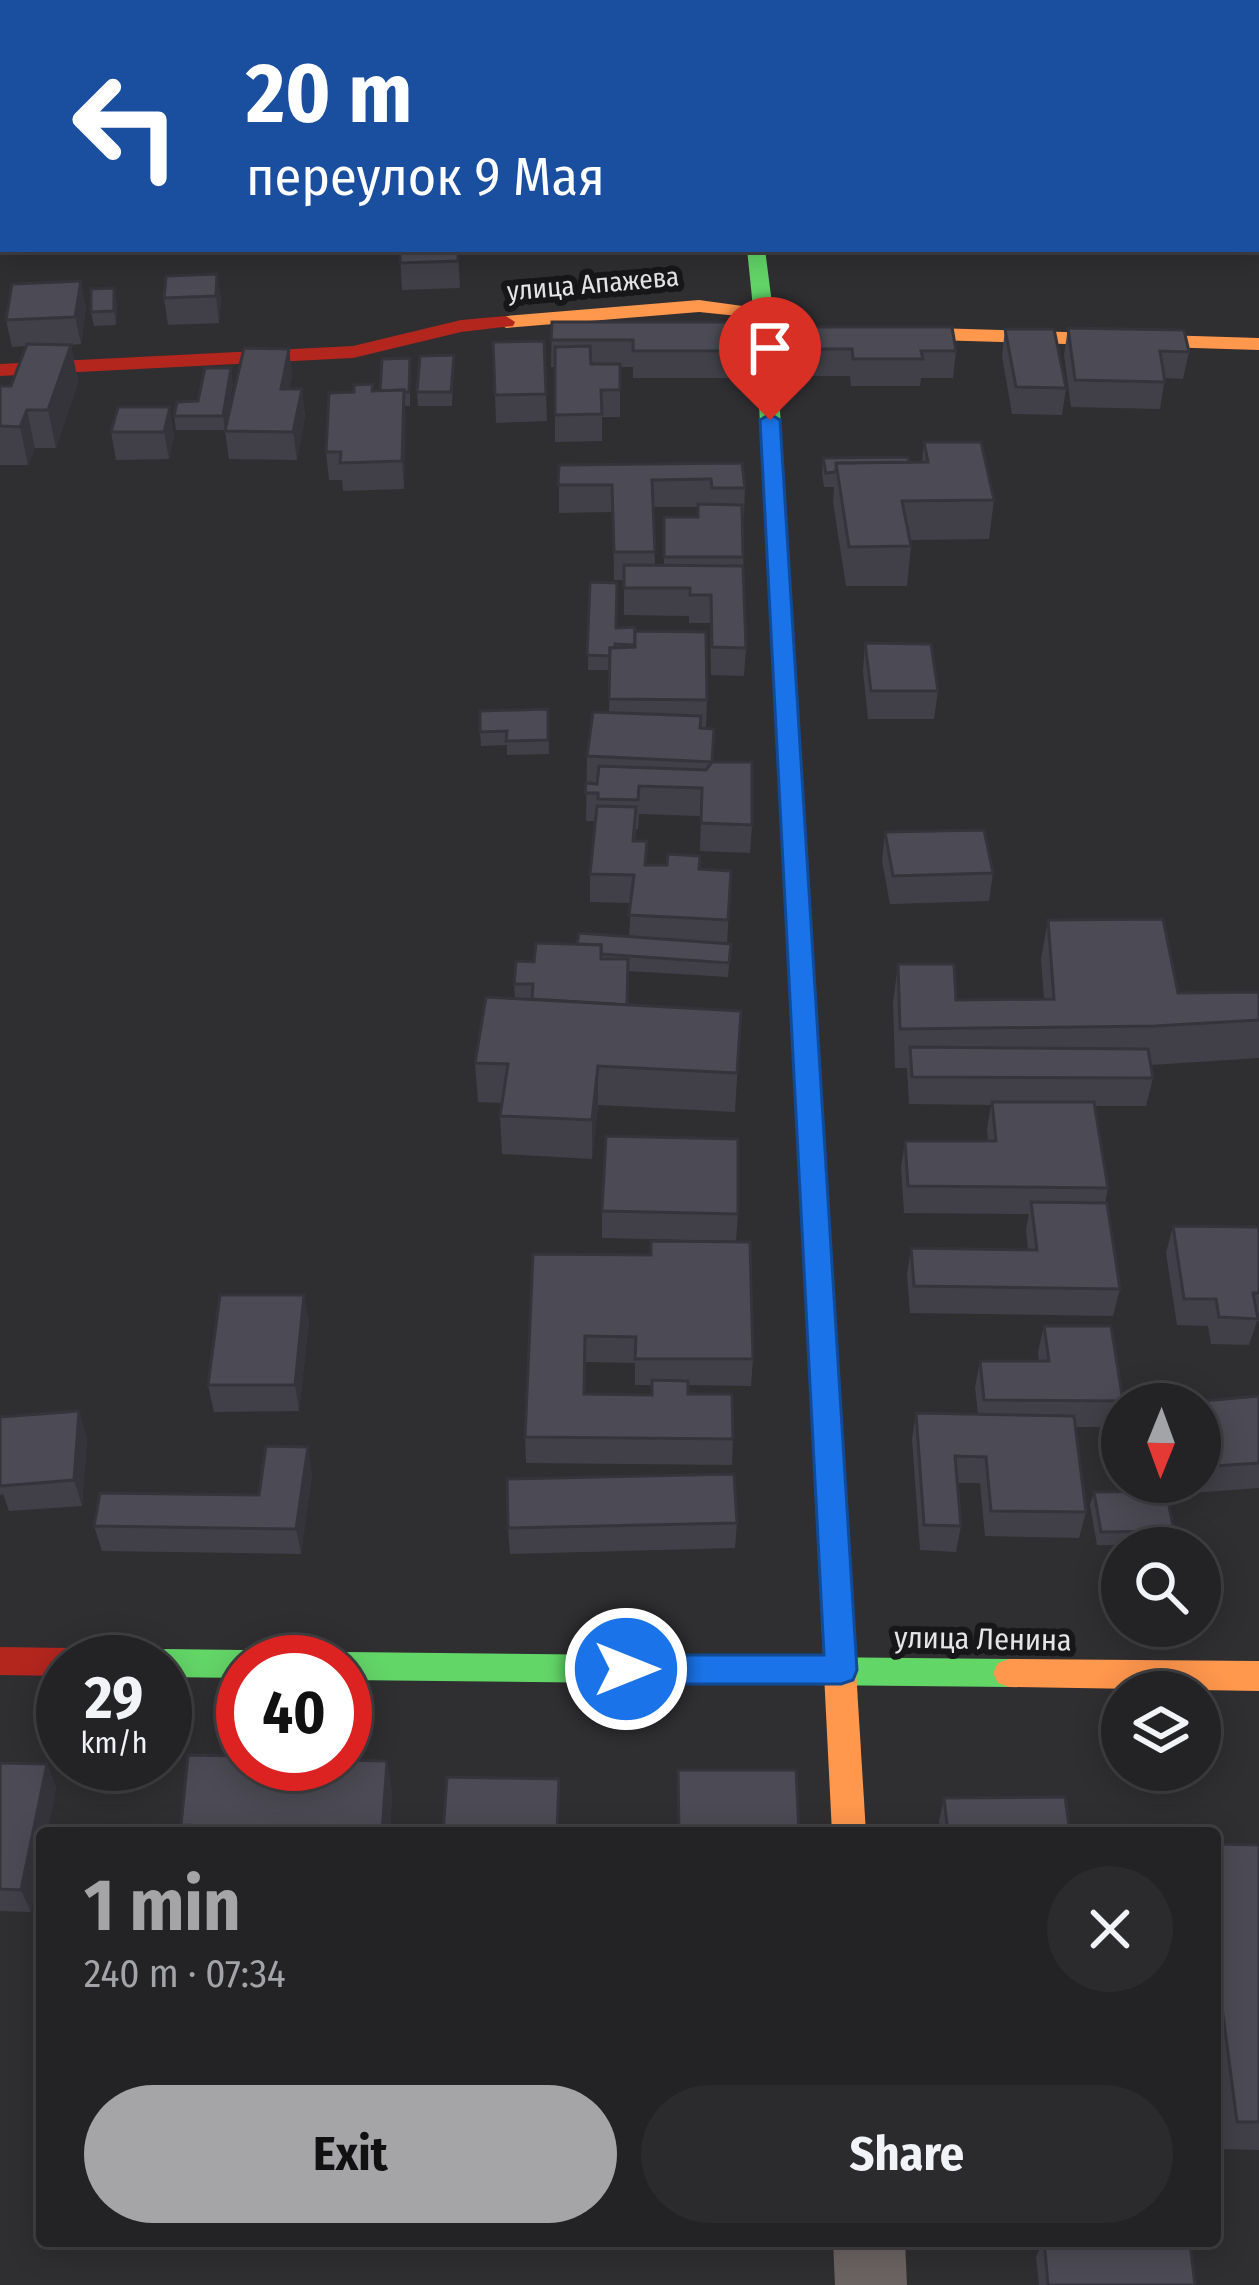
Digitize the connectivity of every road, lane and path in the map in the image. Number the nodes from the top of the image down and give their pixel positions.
1 (756, 252) edge
2 (765, 327) junction
3 (1259, 344) edge
4 (0, 370) edge
5 (0, 1661) edge
6 (36, 1662) edge
7 (372, 1666) edge
8 (841, 1670) junction
9 (1259, 1676) edge
10 (849, 1827) edge
11 (869, 2247) edge
12 (871, 2285) edge

1 - 2 street
2 - 3 street, улица Апажева
2 - 4 street, улица Апажева
2 - 8 street
5 - 6 street
7 - 8 street, улица Ленина
8 - 9 street, улица Ленина
8 - 10 street
11 - 12 street

